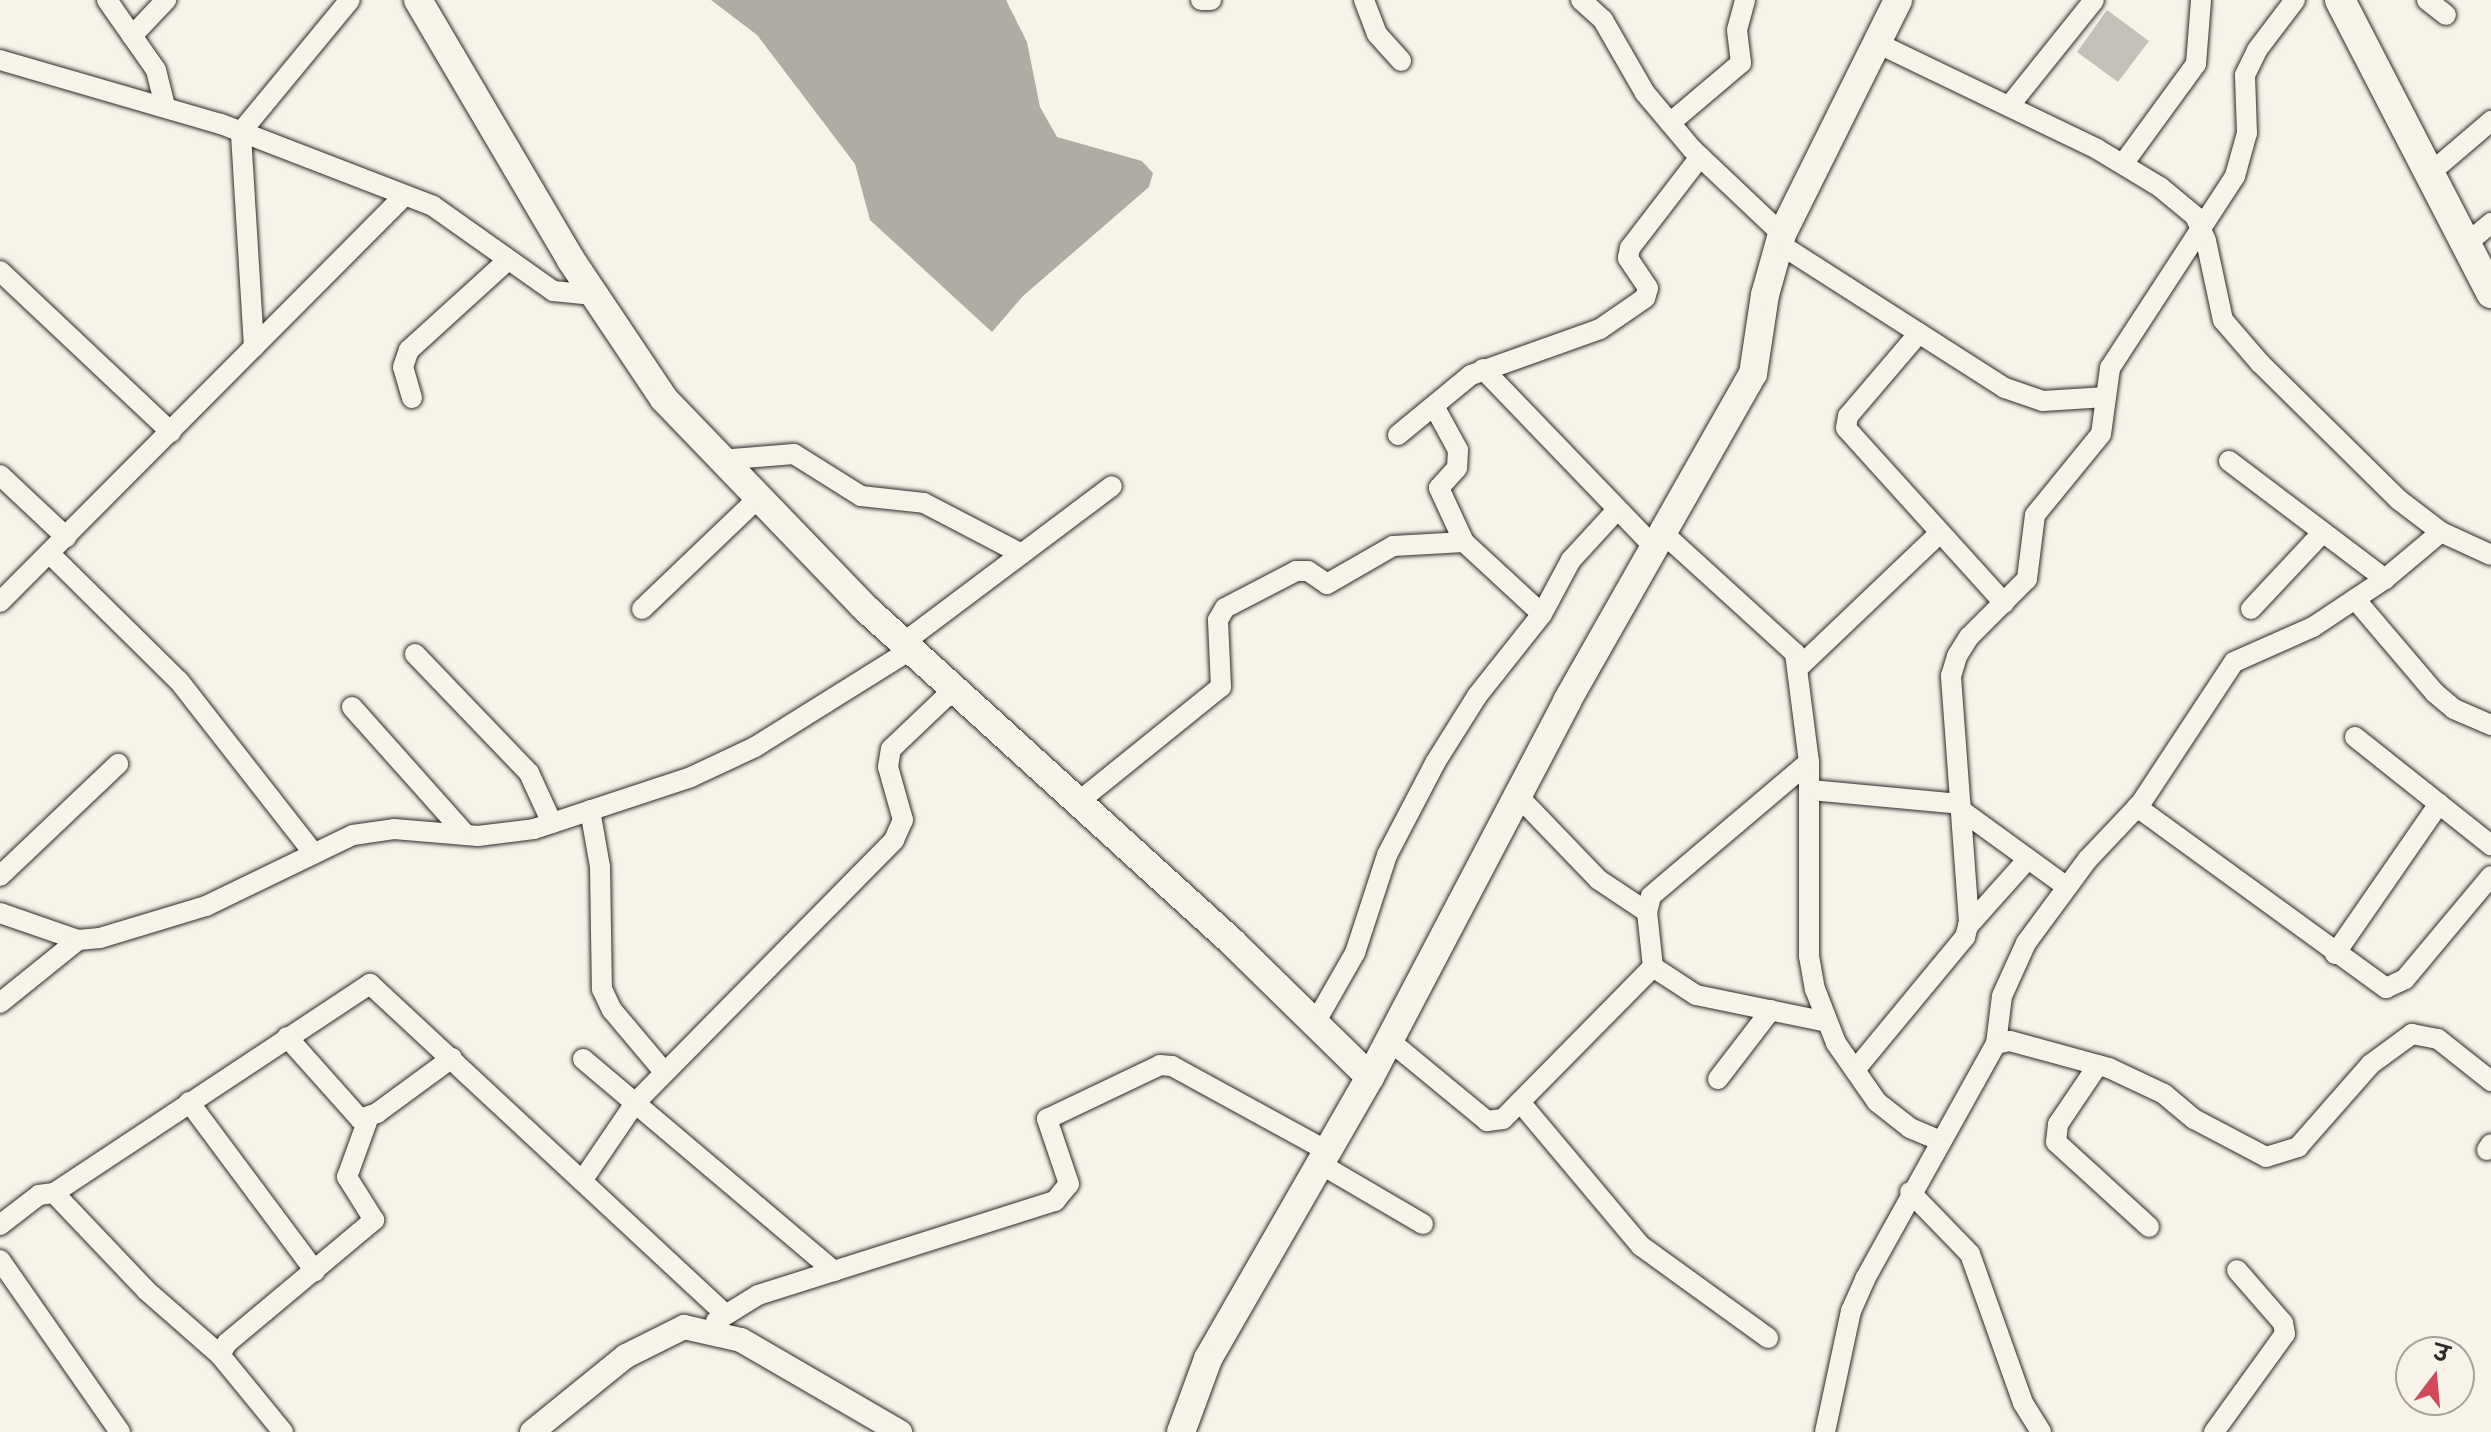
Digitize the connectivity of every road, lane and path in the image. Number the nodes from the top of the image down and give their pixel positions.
1 (107, 0) edge
2 (166, 0) edge
3 (350, 0) edge
4 (418, 0) edge
5 (1201, 0) edge
6 (1211, 0) edge
7 (1364, 0) edge
8 (1745, 0) edge
9 (1898, 0) edge
10 (2094, 0) edge
11 (2201, 0) edge
12 (2295, 0) edge
13 (2340, 0) edge
14 (2427, 0) edge
15 (1589, 3) edge
16 (2446, 15) dead end
17 (132, 36) junction
18 (1877, 43) junction
19 (0, 60) edge
20 (1401, 61) dead end
21 (2010, 105) junction
22 (165, 107) junction
23 (2491, 121) edge
24 (1670, 123) junction
25 (241, 132) junction
26 (1700, 157) junction
27 (2123, 164) junction
28 (2429, 174) junction
29 (405, 195) junction
30 (2491, 223) edge
31 (2200, 227) junction
32 (1780, 239) junction
33 (2466, 244) junction
34 (508, 260) junction
35 (0, 271) edge
36 (2491, 293) edge
37 (594, 295) junction
38 (1919, 333) junction
39 (254, 347) junction
40 (1483, 369) junction
41 (2106, 397) junction
42 (412, 398) dead end
43 (1434, 406) junction
44 (171, 432) junction
45 (1398, 435) dead end
46 (720, 460) junction
47 (2229, 461) dead end
48 (0, 475) edge
49 (1112, 486) dead end
50 (756, 500) junction
51 (1617, 510) junction
52 (2323, 532) junction
53 (2441, 532) junction
54 (1940, 533) junction
55 (66, 537) junction
56 (1659, 540) junction
57 (1464, 542) junction
58 (49, 553) junction
59 (1022, 554) junction
60 (2491, 555) edge
61 (2385, 579) junction
62 (2355, 599) junction
63 (0, 602) edge
64 (2004, 603) junction
65 (642, 609) dead end
66 (2251, 609) dead end
67 (1542, 614) junction
68 (906, 647) junction
69 (415, 654) dead end
70 (1798, 668) junction
71 (953, 690) junction
72 (352, 707) dead end
73 (2491, 725) edge
74 (2355, 737) dead end
75 (1809, 762) junction
76 (118, 764) dead end
77 (1810, 790) junction
78 (1519, 797) junction
79 (1077, 803) junction
80 (2439, 804) junction
81 (1961, 807) junction
82 (2137, 807) junction
83 (552, 823) junction
84 (593, 826) junction
85 (465, 834) junction
86 (2491, 845) edge
87 (314, 854) junction
88 (2028, 859) junction
89 (0, 876) edge
90 (2491, 876) edge
91 (2067, 887) junction
92 (1647, 912) junction
93 (0, 913) edge
94 (1968, 926) junction
95 (78, 940) junction
96 (2335, 954) junction
97 (1653, 967) junction
98 (0, 1003) edge
99 (1771, 1010) junction
100 (1827, 1022) junction
101 (1315, 1023) junction
102 (287, 1037) junction
103 (1390, 1041) junction
104 (1996, 1044) junction
105 (452, 1058) junction
106 (583, 1059) dead end
107 (2098, 1065) junction
108 (1855, 1070) junction
109 (665, 1073) junction
110 (1370, 1077) junction
111 (1718, 1079) dead end
112 (2491, 1081) edge
113 (189, 1102) junction
114 (1520, 1102) junction
115 (635, 1103) junction
116 (368, 1119) junction
117 (1940, 1141) junction
118 (1325, 1159) junction
119 (582, 1181) junction
120 (1910, 1192) junction
121 (54, 1193) junction
122 (1423, 1224) dead end
123 (0, 1225) edge
124 (2149, 1227) dead end
125 (0, 1260) edge
126 (2237, 1270) dead end
127 (315, 1271) junction
128 (834, 1271) junction
129 (716, 1322) junction
130 (1768, 1338) dead end
131 (220, 1355) junction
132 (120, 1432) edge
133 (283, 1432) edge
134 (532, 1432) edge
135 (900, 1432) edge
136 (1181, 1432) edge
137 (1825, 1432) edge
138 (2041, 1432) edge
139 (2214, 1432) edge

1 - 17 street
2 - 17 street
3 - 25 street
4 - 37 main road
5 - 6 street
7 - 20 street
8 - 24 street
9 - 18 main road
10 - 21 street
11 - 27 street
12 - 31 street
13 - 28 main road
14 - 16 street
15 - 24 street
17 - 22 street
18 - 21 street
18 - 32 main road
19 - 22 street
21 - 27 street
22 - 25 street
23 - 28 street
24 - 26 street
25 - 29 street
25 - 39 street
26 - 32 street
26 - 40 street
27 - 31 street
28 - 33 main road
29 - 34 street
29 - 39 street
30 - 33 street
31 - 41 street
31 - 53 street
32 - 38 street
32 - 56 main road
33 - 36 main road
34 - 37 street
34 - 42 street
35 - 44 street
37 - 46 main road
38 - 41 street
38 - 54 street
39 - 44 street
40 - 43 street
40 - 51 street
41 - 64 street
43 - 45 street
43 - 57 street
44 - 55 street
46 - 50 main road
46 - 59 street
47 - 52 street
48 - 55 street
49 - 59 street
50 - 65 street
50 - 68 main road
51 - 56 street
51 - 67 street
52 - 61 street
52 - 66 street
53 - 60 street
53 - 61 street
54 - 64 street
54 - 70 street
55 - 58 street
56 - 70 street
56 - 78 main road
57 - 67 street
57 - 79 street
58 - 63 street
58 - 87 street
59 - 68 street
61 - 62 street
62 - 73 street
62 - 82 street
64 - 81 street
67 - 101 street
68 - 71 main road
68 - 84 street
69 - 83 street
70 - 75 street
71 - 79 main road
71 - 109 street
72 - 85 street
74 - 80 street
75 - 77 street
75 - 92 street
76 - 89 street
77 - 81 street
77 - 100 street
78 - 92 street
78 - 103 main road
79 - 101 main road
80 - 86 street
80 - 96 street
81 - 88 street
81 - 94 street
82 - 91 street
82 - 96 street
83 - 84 street
83 - 85 street
84 - 109 street
85 - 87 street
87 - 95 street
88 - 91 street
88 - 94 street
90 - 96 street
91 - 104 street
92 - 97 street
93 - 95 street
94 - 108 street
95 - 98 street
97 - 99 street
97 - 114 street
99 - 100 street
99 - 111 street
100 - 108 street
101 - 110 main road
102 - 105 street
102 - 113 street
102 - 116 street
103 - 110 main road
103 - 114 street
104 - 107 street
104 - 117 street
105 - 116 street
105 - 119 street
106 - 115 street
107 - 112 street
107 - 124 street
108 - 117 street
109 - 115 street
110 - 118 main road
113 - 121 street
113 - 127 street
114 - 130 street
115 - 119 street
115 - 128 street
116 - 127 street
117 - 120 street
118 - 122 street
118 - 128 street
118 - 136 main road
119 - 129 street
120 - 137 street
120 - 138 street
121 - 123 street
121 - 131 street
125 - 132 street
126 - 139 street
127 - 131 street
128 - 129 street
129 - 134 street
129 - 135 street
131 - 133 street

